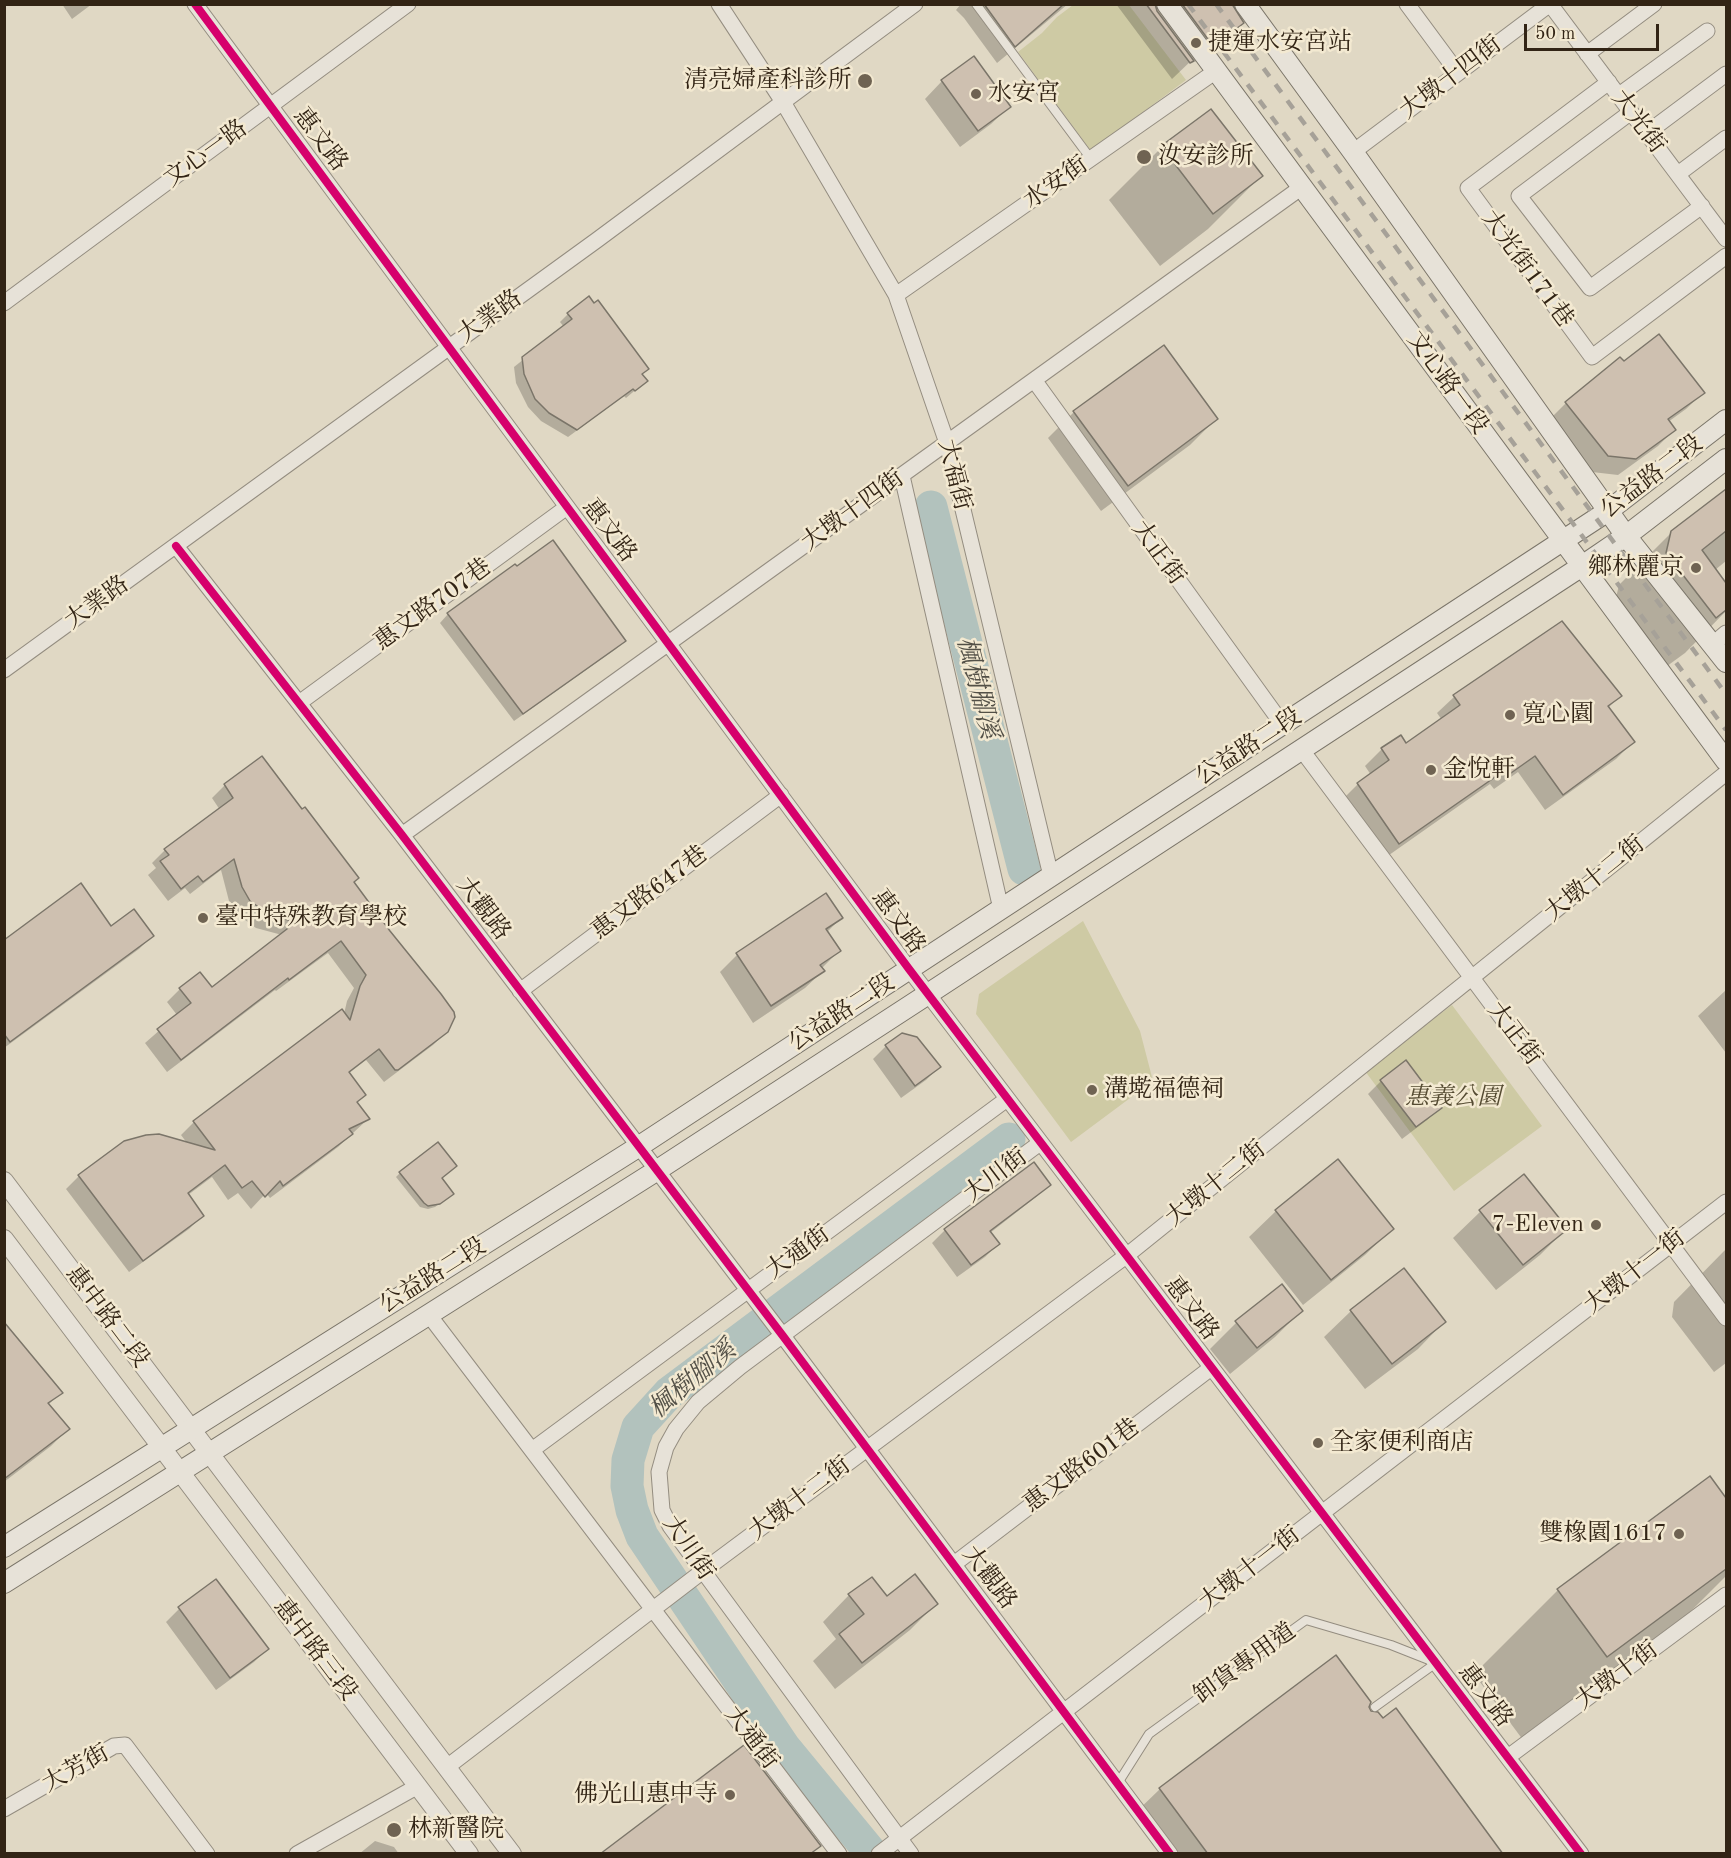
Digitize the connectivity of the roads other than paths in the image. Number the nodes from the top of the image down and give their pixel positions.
1 (195, 4) edge
2 (408, 4) edge
3 (719, 4) edge
4 (915, 4) edge
5 (976, 4) edge
6 (1167, 4) edge
7 (1245, 4) edge
8 (1407, 4) edge
9 (1550, 4) edge
10 (1654, 4) edge
11 (1707, 31) dead end
12 (1587, 54) junction
13 (1216, 71) junction
14 (1458, 73) junction
15 (1726, 74) edge
16 (1609, 82) junction
17 (1619, 95) junction
18 (783, 102) junction
19 (270, 106) junction
20 (1631, 112) junction
21 (1647, 134) junction
22 (1726, 138) edge
23 (1353, 152) junction
24 (1091, 159) junction
25 (1678, 174) junction
26 (1302, 187) junction
27 (1702, 206) junction
28 (1726, 239) edge
29 (1726, 256) edge
30 (897, 296) junction
31 (4, 303) edge
32 (449, 346) junction
33 (1034, 380) junction
34 (1726, 420) edge
35 (947, 443) junction
36 (1726, 459) edge
37 (902, 476) junction
38 (567, 507) junction
39 (1608, 511) junction
40 (1626, 536) junction
41 (1564, 540) junction
42 (176, 546) junction
43 (1582, 566) junction
44 (1719, 639) edge
45 (669, 644) junction
46 (1726, 662) edge
47 (4, 670) edge
48 (299, 702) junction
49 (1283, 725) junction
50 (1301, 749) junction
51 (1726, 761) edge
52 (1726, 772) edge
53 (781, 795) junction
54 (402, 835) junction
55 (1052, 876) junction
56 (1001, 909) junction
57 (909, 969) junction
58 (1472, 978) junction
59 (520, 991) junction
60 (928, 994) junction
61 (1007, 1099) junction
62 (1040, 1143) junction
63 (638, 1147) junction
64 (656, 1171) junction
65 (4, 1180) edge
66 (1726, 1202) edge
67 (4, 1239) edge
68 (1671, 1245) junction
69 (1126, 1256) junction
70 (751, 1294) junction
71 (429, 1315) junction
72 (1726, 1318) edge
73 (779, 1331) junction
74 (1211, 1368) junction
75 (191, 1428) junction
76 (161, 1446) junction
77 (867, 1449) junction
78 (532, 1450) junction
79 (210, 1454) junction
80 (181, 1472) junction
81 (1322, 1513) junction
82 (4, 1547) edge
83 (954, 1564) junction
84 (698, 1575) junction
85 (4, 1583) edge
86 (1726, 1595) edge
87 (657, 1605) junction
88 (1436, 1663) junction
89 (1375, 1707) dead end
90 (1064, 1711) junction
91 (1508, 1757) junction
92 (447, 1767) junction
93 (1118, 1783) junction
94 (418, 1786) junction
95 (4, 1809) edge
96 (889, 1846) edge
97 (207, 1854) edge
98 (297, 1854) edge
99 (470, 1854) edge
100 (512, 1854) edge
101 (839, 1854) edge
102 (911, 1854) edge
103 (1170, 1854) edge
104 (1581, 1854) edge

1 - 19 street, 惠文路
2 - 19 street, 文心一路
3 - 18 street, 大福街
4 - 18 street, 大業路
5 - 24 lane
6 - 13 main road, 文心路一段
7 - 23 main road
8 - 14 street
9 - 12 street, 大光街
9 - 14 street, 大墩十四街
10 - 12 street
11 - 17 street
12 - 16 street, 大光街
13 - 24 street, 水安街
13 - 26 main road, 文心路一段
14 - 23 street, 大墩十四街
15 - 21 street
16 - 17 street, 大光街
16 - 29 street, 大光街171巷
17 - 20 street, 大光街
18 - 30 street, 大福街
18 - 32 street, 大業路
19 - 31 street, 文心一路
19 - 32 street, 惠文路
20 - 21 street, 大光街
20 - 27 street
21 - 25 street, 大光街
22 - 25 street
23 - 39 main road
24 - 30 street, 水安街
25 - 27 street, 大光街
26 - 33 street, 大墩十四街
26 - 41 main road, 文心路一段
27 - 28 street, 大光街
30 - 35 street, 大福街
32 - 38 street, 惠文路
32 - 42 street, 大業路
33 - 35 street, 大墩十四街
33 - 49 street, 大正街
34 - 39 main road, 公益路二段
35 - 37 street, 大墩十四街
35 - 55 street, 大福街
36 - 40 main road, 公益路二段
37 - 45 street, 大墩十四街
37 - 56 street
38 - 45 street, 惠文路
38 - 48 street, 惠文路707巷
39 - 40 main road
39 - 41 main road, 公益路二段
40 - 43 main road, 公益路二段
40 - 44 main road
41 - 43 main road, 文心路一段
41 - 49 main road, 公益路二段
42 - 47 street, 大業路
42 - 48 street, 大觀路
43 - 50 main road, 公益路二段
43 - 51 main road, 文心路一段
44 - 46 main road
45 - 53 street, 惠文路
45 - 54 street, 大墩十四街
48 - 54 street, 大觀路
49 - 55 main road, 公益路二段
50 - 58 street, 大正街
50 - 60 main road, 公益路二段
52 - 58 street, 大墩十二街
53 - 57 street, 惠文路
53 - 59 street, 惠文路647巷
54 - 59 street, 大觀路
55 - 56 main road, 公益路二段
56 - 57 main road, 公益路二段
57 - 60 street, 惠文路
57 - 63 main road, 公益路二段
58 - 68 street, 大正街
58 - 69 street, 大墩十二街
59 - 63 street, 大觀路
60 - 61 street, 惠文路
60 - 64 main road, 公益路二段
61 - 62 street, 惠文路
61 - 70 street, 大通街
62 - 69 street, 惠文路
62 - 73 street, 大川街
63 - 64 street, 大觀路
63 - 75 main road, 公益路二段
64 - 70 street, 大觀路
64 - 71 main road, 公益路二段
65 - 75 street, 惠中路二段
66 - 68 street, 大墩十一街
67 - 76 street, 惠中路二段
68 - 72 street, 大正街
68 - 81 street, 大墩十一街
69 - 74 street, 惠文路
69 - 77 street, 大墩十二街
70 - 73 street, 大觀路
70 - 78 street, 大通街
71 - 78 street, 大通街
71 - 79 main road, 公益路二段
73 - 77 street, 大觀路
73 - 84 street, 大川街
74 - 81 street, 惠文路
74 - 83 street, 惠文路601巷
75 - 76 main road, 公益路二段
75 - 79 street, 惠中路二段
76 - 80 street, 惠中路三段
76 - 82 main road, 公益路二段
77 - 83 street, 大觀路
77 - 84 street, 大墩十二街
78 - 87 street, 大通街
79 - 80 main road, 公益路二段
79 - 92 street, 惠中路三段
80 - 85 main road, 公益路二段
80 - 94 street, 惠中路三段
81 - 88 street, 惠文路
81 - 90 street, 大墩十一街
83 - 90 street, 大觀路
84 - 87 street, 大墩十二街
84 - 96 street, 大川街
86 - 91 street, 大墩十街
87 - 92 street
87 - 101 street, 大通街
88 - 89 lane
88 - 91 street, 惠文路
88 - 93 lane, 卸貨專用道
90 - 93 street, 大觀路
90 - 96 street, 大墩十一街
91 - 104 street, 惠文路
92 - 100 street, 惠中路三段
93 - 103 street, 大觀路
94 - 98 street
94 - 99 street, 惠中路三段
95 - 97 street, 大芳街
96 - 102 street, 大川街

